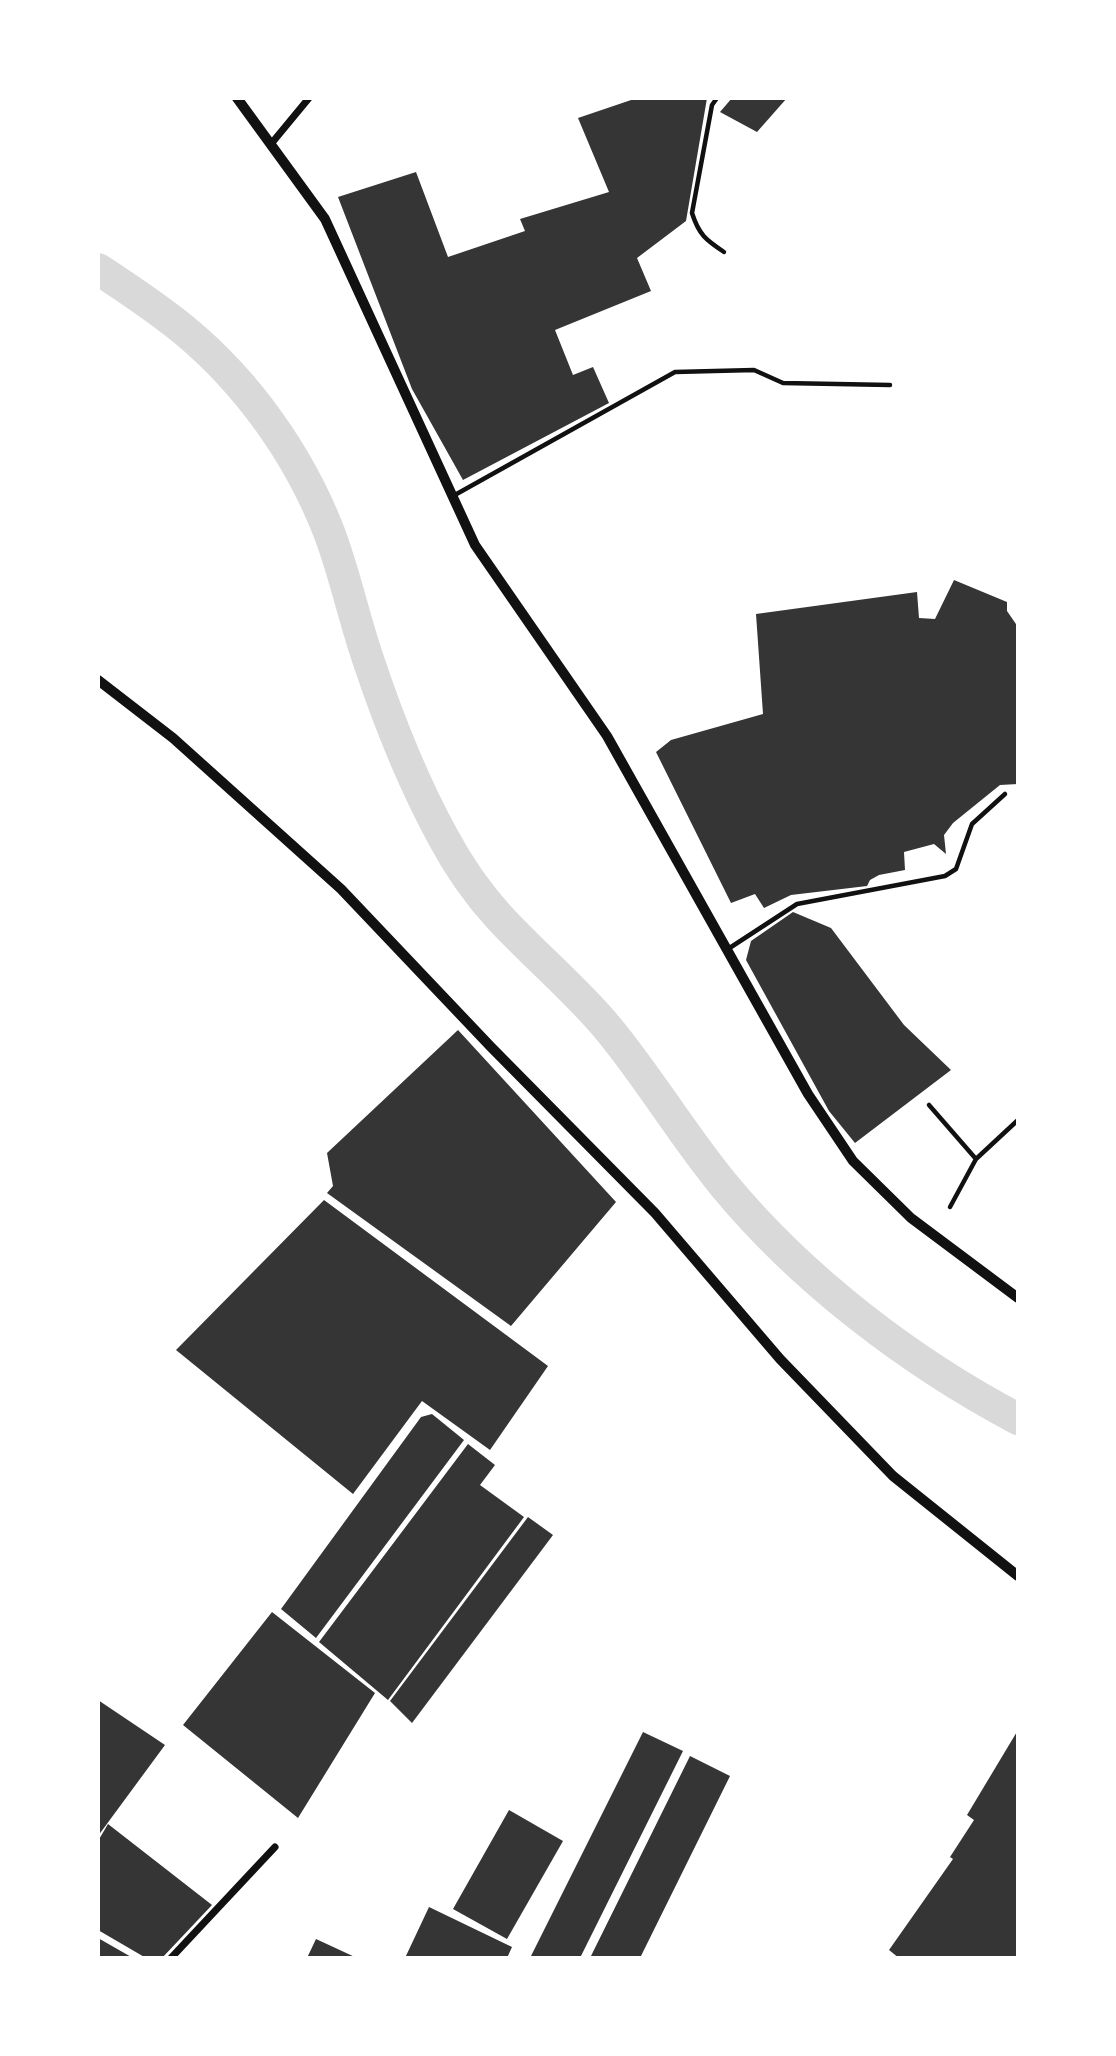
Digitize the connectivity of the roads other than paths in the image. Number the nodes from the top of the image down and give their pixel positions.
1 (237, 98) edge
2 (309, 98) edge
3 (717, 98) edge
4 (271, 144) junction
5 (724, 252) dead end
6 (890, 385) dead end
7 (452, 496) junction
8 (98, 680) edge
9 (1005, 794) dead end
10 (727, 949) junction
11 (929, 1105) dead end
12 (1018, 1120) edge
13 (976, 1159) junction
14 (950, 1207) dead end
15 (1018, 1298) edge
16 (1018, 1576) edge
17 (275, 1847) dead end
18 (171, 1958) edge

1 - 4 street
2 - 4 street
3 - 5 lane
4 - 7 street
6 - 7 lane
7 - 10 street
8 - 16 street
9 - 10 lane
10 - 15 street
11 - 13 lane
12 - 13 lane
13 - 14 lane
17 - 18 street

